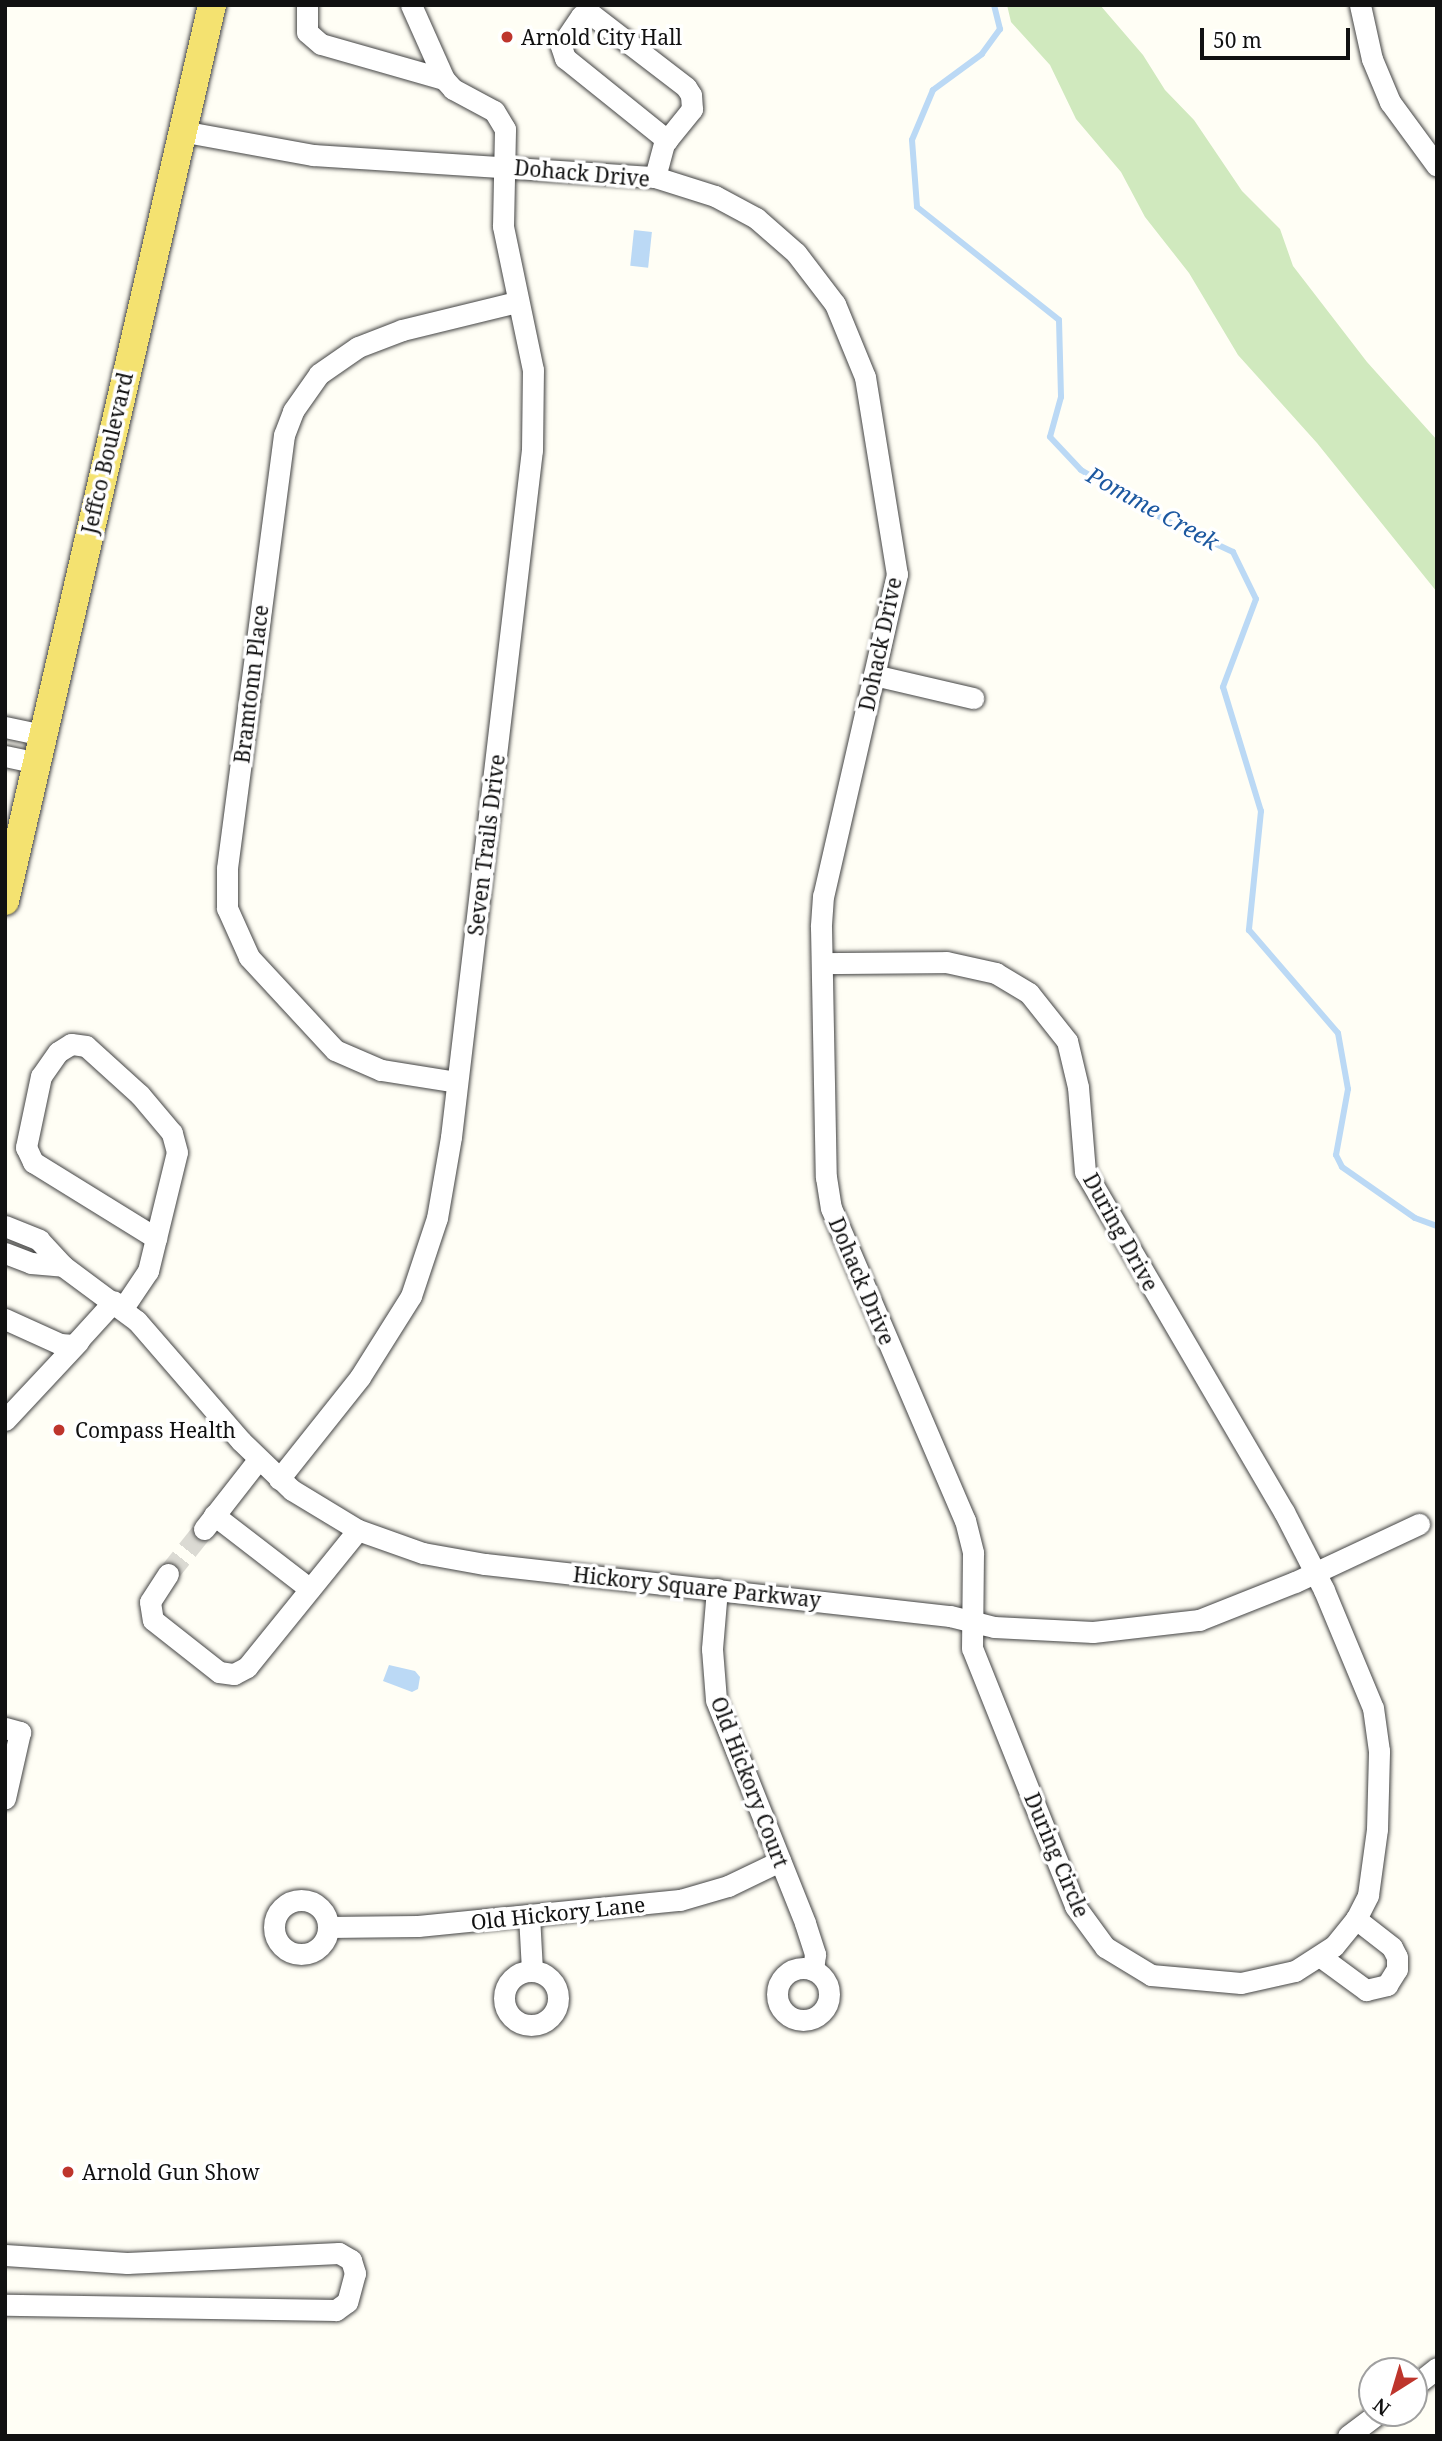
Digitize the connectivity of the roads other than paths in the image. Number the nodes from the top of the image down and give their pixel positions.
1 (212, 5) edge
2 (307, 5) edge
3 (411, 5) edge
4 (1360, 5) edge
5 (576, 11) edge
6 (444, 79) junction
7 (181, 131) junction
8 (667, 140) junction
9 (506, 166) junction
10 (1437, 166) edge
11 (655, 177) junction
12 (517, 302) junction
13 (874, 675) junction
14 (973, 698) dead end
15 (5, 727) edge
16 (44, 735) junction
17 (5, 756) edge
18 (37, 763) junction
19 (5, 901) edge
20 (823, 963) junction
21 (457, 1082) junction
22 (5, 1226) edge
23 (156, 1238) junction
24 (5, 1253) edge
25 (63, 1266) junction
26 (119, 1304) junction
27 (5, 1319) edge
28 (79, 1341) junction
29 (5, 1420) edge
30 (258, 1460) junction
31 (279, 1479) junction
32 (1419, 1524) dead end
33 (358, 1530) junction
34 (1314, 1573) junction
35 (168, 1574) tunnel mouth
36 (717, 1589) junction
37 (310, 1590) junction
38 (972, 1622) junction
39 (12, 1730) edge
40 (5, 1798) edge
41 (780, 1861) junction
42 (529, 1915) junction
43 (1356, 1919) junction
44 (328, 1927) dead end
45 (1321, 1957) junction
46 (813, 1970) dead end
47 (532, 1971) dead end
48 (5, 2255) edge
49 (5, 2305) edge

1 - 7 main road, Jeffco Boulevard
2 - 6 street
3 - 6 street
4 - 10 street
5 - 8 street
5 - 8 street
6 - 9 street, Seven Trails Drive
7 - 9 street, Dohack Drive
7 - 16 main road, Jeffco Boulevard
8 - 11 street
9 - 11 street, Dohack Drive
9 - 12 street, Seven Trails Drive
11 - 13 street, Dohack Drive
12 - 21 street, Seven Trails Drive
12 - 21 street, Bramtonn Place
13 - 14 street
13 - 20 street, Dohack Drive
15 - 16 street
16 - 18 main road, Jeffco Boulevard
17 - 18 street
18 - 19 main road, Jeffco Boulevard
20 - 34 street, During Drive
20 - 38 street, Dohack Drive
21 - 31 street, Seven Trails Drive
22 - 25 street, Hickory Square Parkway
23 - 23 street
23 - 26 street
24 - 25 street, Hickory Square Parkway
25 - 26 street, Hickory Square Parkway
26 - 28 street
26 - 30 street, Hickory Square Parkway
27 - 28 street
28 - 29 street
30 - 31 street, Hickory Square Parkway
30 - 37 street
31 - 33 street, Hickory Square Parkway
32 - 34 street, Hickory Square Parkway
33 - 36 street, Hickory Square Parkway
33 - 37 street
34 - 38 street, Hickory Square Parkway
34 - 43 street, During Circle
35 - 37 street
36 - 38 street, Hickory Square Parkway
36 - 41 street, Old Hickory Court
38 - 45 street, During Circle
39 - 40 street
41 - 42 street, Old Hickory Lane
41 - 46 street, Old Hickory Court
42 - 44 street, Old Hickory Lane
42 - 47 street
43 - 45 street, During Circle
43 - 45 street
48 - 49 street

